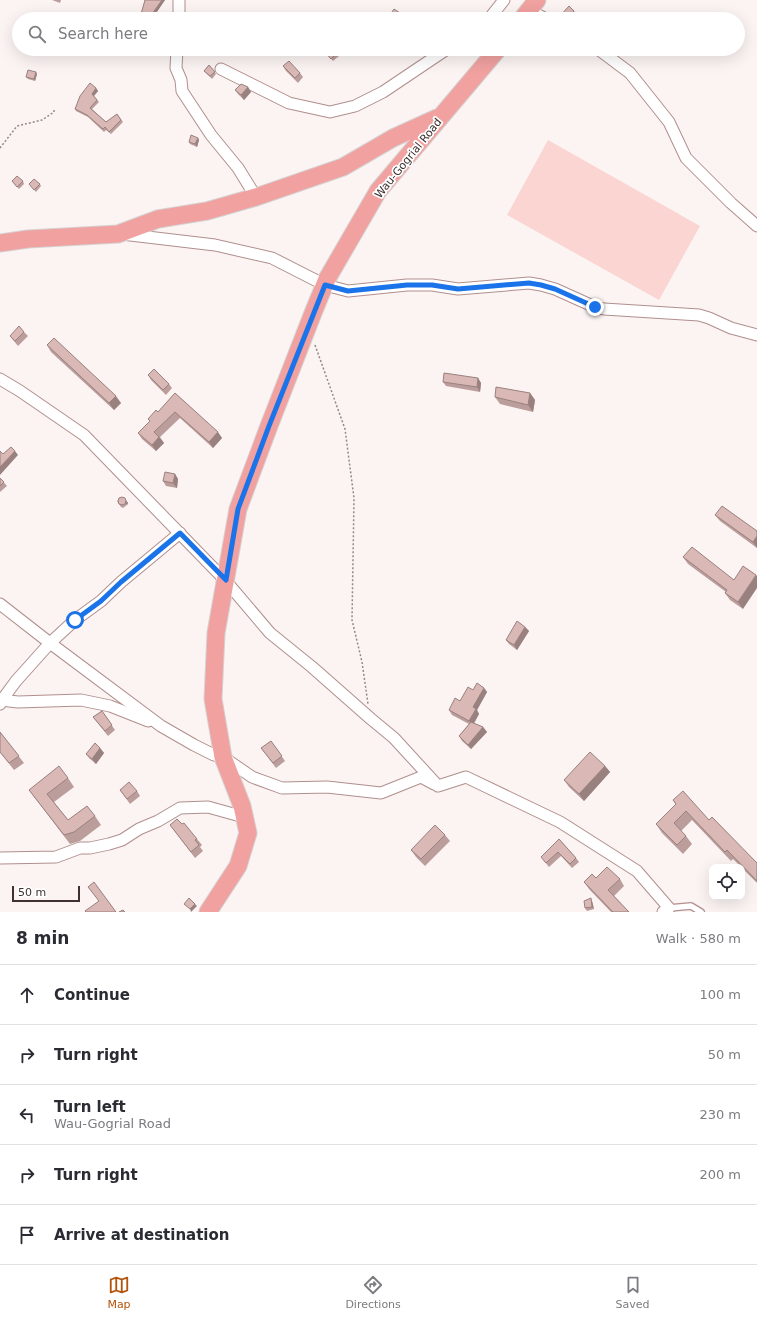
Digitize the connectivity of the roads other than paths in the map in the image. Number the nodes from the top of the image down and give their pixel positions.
1 (179, 0) edge
2 (504, 0) edge
3 (178, 12) edge
4 (494, 12) edge
5 (177, 56) edge
6 (437, 56) edge
7 (492, 56) edge
8 (607, 56) edge
9 (221, 68) dead end
10 (442, 115) junction
11 (256, 197) junction
12 (757, 226) edge
13 (118, 234) junction
14 (0, 243) edge
15 (325, 285) junction
16 (757, 335) edge
17 (0, 379) edge
18 (180, 533) junction
19 (226, 580) junction
20 (0, 604) edge
21 (50, 644) junction
22 (1, 701) edge
23 (161, 726) junction
24 (223, 757) junction
25 (438, 786) junction
26 (244, 817) junction
27 (0, 858) edge
28 (666, 910) edge
29 (208, 912) edge
30 (701, 912) edge

1 - 3 street
2 - 4 street
5 - 11 street
6 - 9 street
7 - 10 main road, Wau-Gogrial Road
8 - 12 street
10 - 11 main road
10 - 15 main road, Wau-Gogrial Road
11 - 13 main road
13 - 14 main road
13 - 15 street
15 - 16 street
15 - 19 main road, Wau-Gogrial Road
17 - 18 street
18 - 19 street
18 - 21 street
19 - 24 main road, Wau-Gogrial Road
19 - 25 street
20 - 21 street
21 - 22 street
21 - 23 street
22 - 23 street
23 - 24 street
24 - 25 street
24 - 26 main road, Wau-Gogrial Road
25 - 28 street
26 - 27 street
26 - 29 main road, Wau-Gogrial Road
28 - 30 lane

